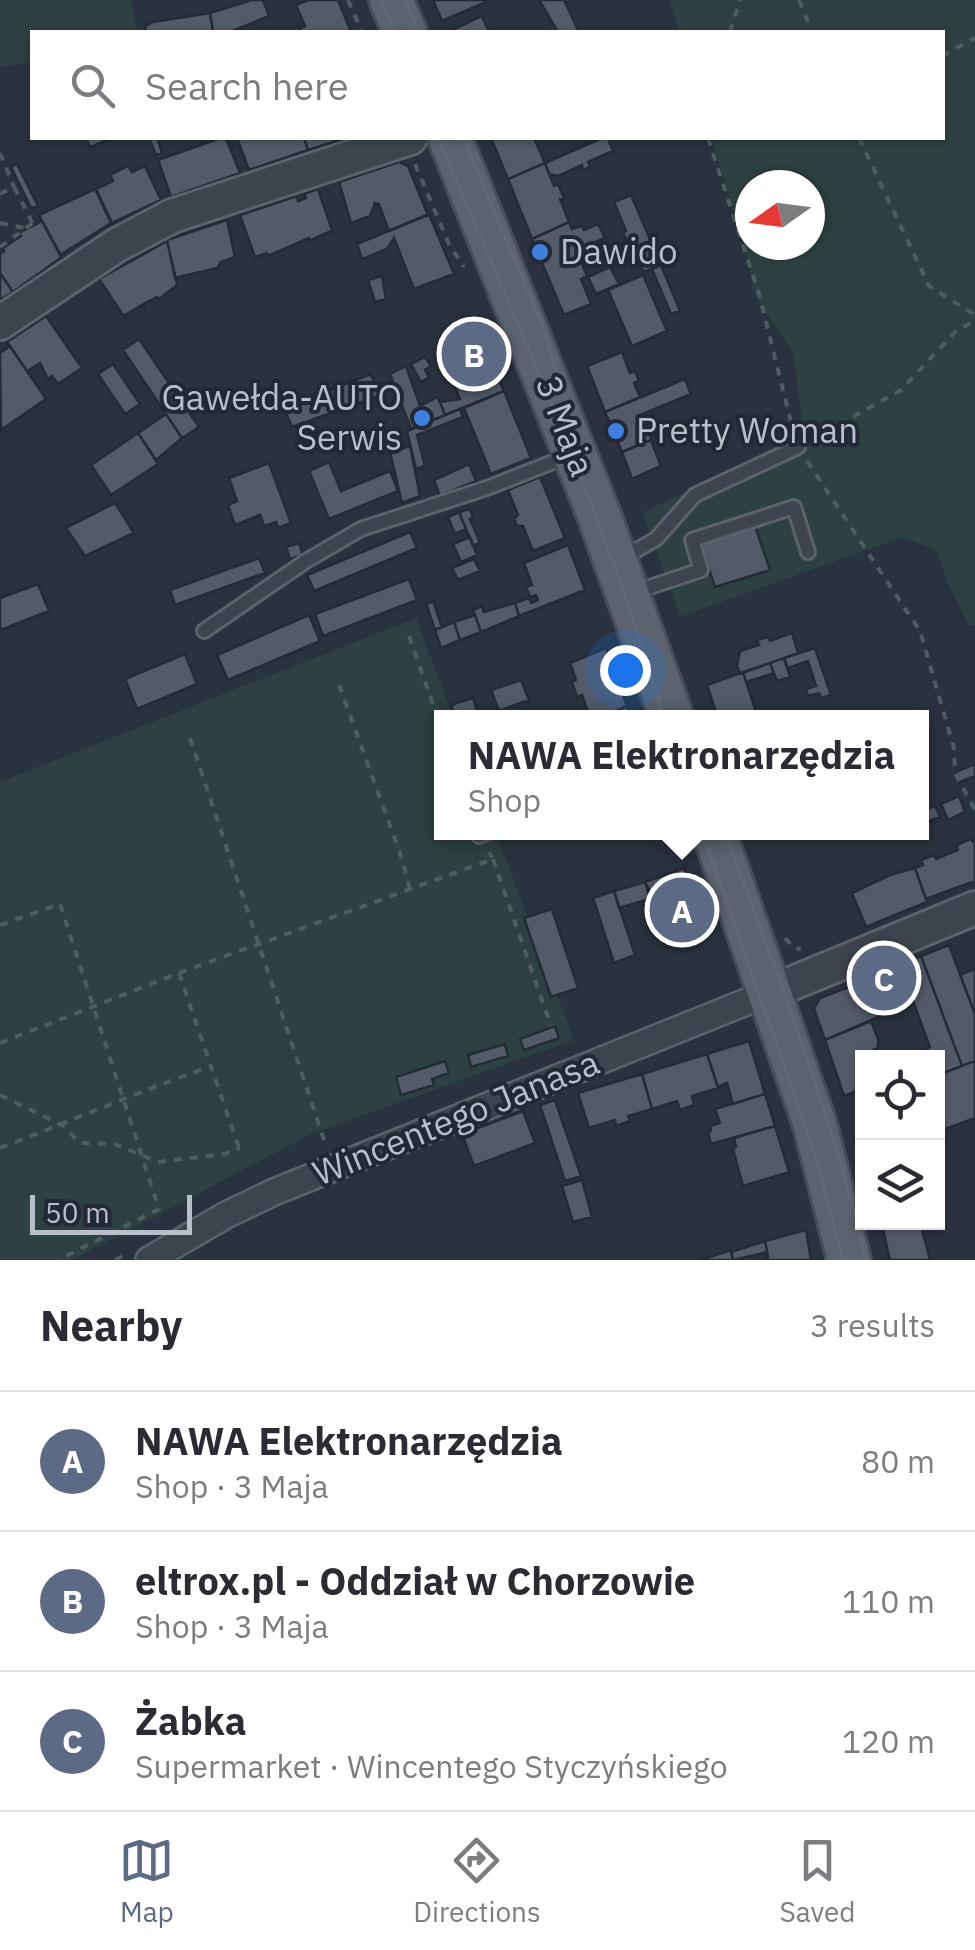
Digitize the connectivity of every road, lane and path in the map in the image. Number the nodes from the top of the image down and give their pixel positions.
1 (348, 0) edge
2 (391, 0) edge
3 (740, 0) edge
4 (799, 0) edge
5 (361, 30) edge
6 (404, 30) edge
7 (731, 30) edge
8 (811, 30) edge
9 (975, 38) edge
10 (945, 54) edge
11 (451, 140) edge
12 (709, 140) edge
13 (859, 140) edge
14 (410, 148) edge
15 (0, 153) edge
16 (14, 187) junction
17 (0, 194) edge
18 (0, 223) edge
19 (24, 228) junction
20 (449, 244) dead end
21 (0, 248) edge
22 (975, 318) edge
23 (0, 323) edge
24 (798, 447) junction
25 (575, 453) junction
26 (808, 552) dead end
27 (622, 578) junction
28 (204, 632) dead end
29 (409, 636) dead end
30 (340, 684) dead end
31 (435, 710) edge
32 (669, 710) edge
33 (190, 738) dead end
34 (975, 810) edge
35 (486, 840) edge
36 (717, 840) edge
37 (493, 859) junction
38 (410, 889) junction
39 (975, 908) edge
40 (0, 925) edge
41 (261, 943) junction
42 (179, 972) junction
43 (770, 992) junction
44 (92, 1006) junction
45 (551, 1026) dead end
46 (0, 1043) edge
47 (212, 1066) junction
48 (0, 1095) edge
49 (121, 1099) junction
50 (62, 1124) junction
51 (326, 1143) dead end
52 (0, 1148) edge
53 (140, 1154) junction
54 (58, 1260) edge
55 (149, 1260) edge
56 (849, 1260) edge

1 - 5 path
2 - 6 main road
3 - 7 path
4 - 8 path
9 - 10 path
11 - 25 main road, 3 Maja
12 - 24 path
13 - 22 path
14 - 20 path
14 - 23 street
15 - 16 path
16 - 17 path
16 - 19 path
18 - 19 path
19 - 21 path
22 - 24 path
24 - 27 lane
24 - 34 path
25 - 27 main road, 3 Maja
25 - 28 lane
26 - 27 lane
27 - 32 main road, 3 Maja
29 - 31 path
30 - 38 path
33 - 41 path
35 - 37 path
36 - 43 main road
37 - 38 path
37 - 45 path
38 - 41 path
39 - 43 street
40 - 44 path
41 - 42 path
41 - 51 path
42 - 44 path
42 - 47 path
43 - 55 street, Wincentego Janasa
43 - 56 main road
44 - 46 path
44 - 49 path
47 - 49 path
47 - 53 path
48 - 50 path
49 - 50 path
49 - 53 path
50 - 52 path
50 - 53 path
53 - 54 path

